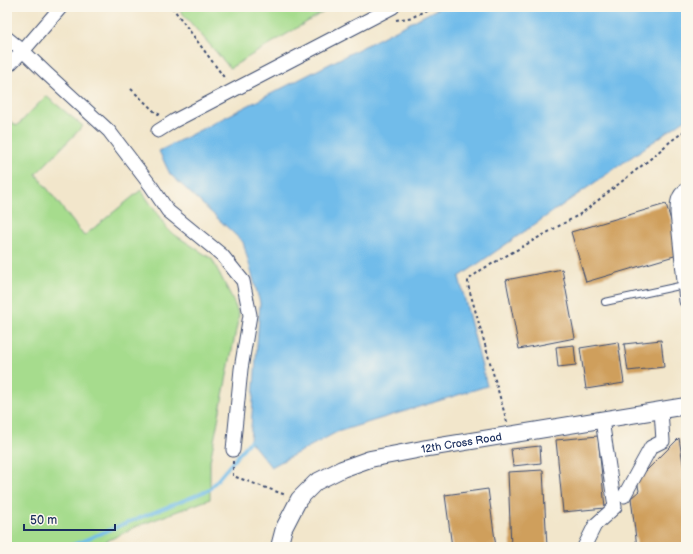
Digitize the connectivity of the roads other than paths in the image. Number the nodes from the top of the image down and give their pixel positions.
1 (61, 7) edge
2 (393, 7) edge
3 (7, 38) edge
4 (23, 51) junction
5 (7, 67) edge
6 (158, 131) dead end
7 (686, 190) edge
8 (684, 285) junction
9 (686, 301) edge
10 (605, 302) dead end
11 (686, 406) edge
12 (661, 410) junction
13 (602, 420) junction
14 (233, 450) road end
15 (624, 496) dead end
16 (279, 547) edge
17 (584, 547) edge

1 - 4 street
2 - 6 street
3 - 4 street
4 - 5 street
4 - 14 street
7 - 8 street
8 - 9 street
8 - 10 lane
11 - 12 street, 12th Cross Road
12 - 13 street, 12th Cross Road
12 - 15 street
13 - 16 street, 12th Cross Road
13 - 17 street

